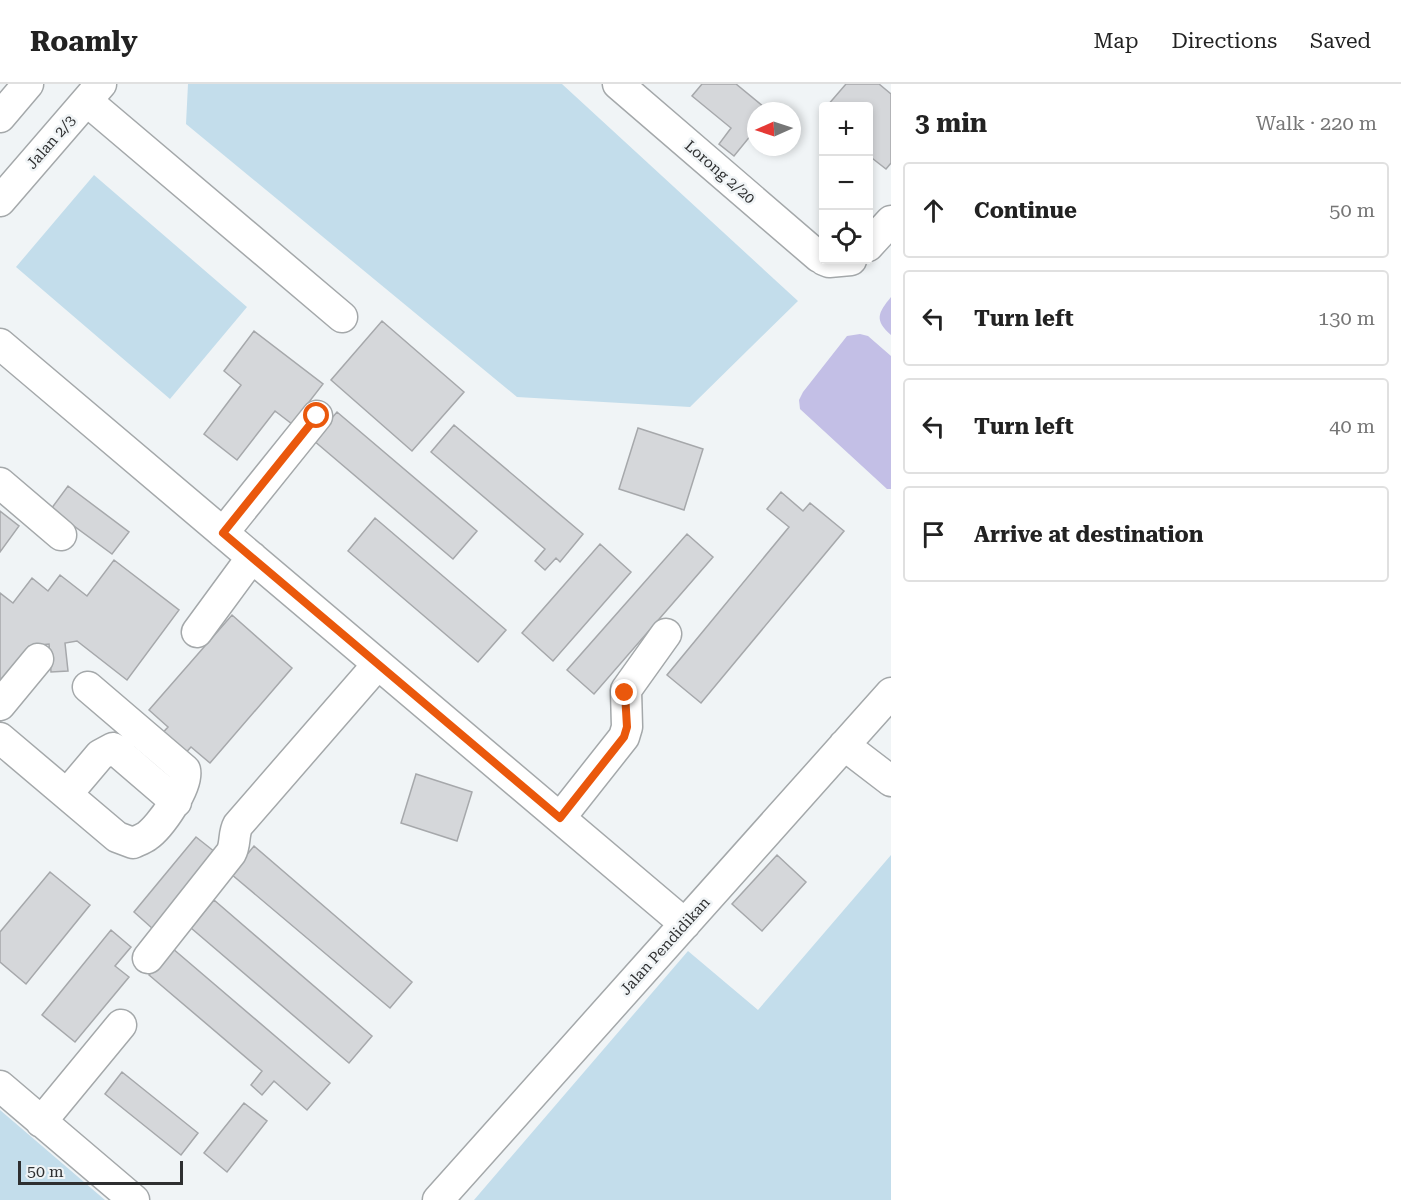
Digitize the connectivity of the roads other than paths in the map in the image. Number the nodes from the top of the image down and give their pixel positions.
1 (28, 84) edge
2 (618, 84) edge
3 (94, 92) edge
4 (0, 117) edge
5 (0, 201) edge
6 (891, 221) edge
7 (873, 241) edge
8 (819, 257) edge
9 (342, 317) dead end
10 (0, 344) edge
11 (317, 416) dead end
12 (0, 483) edge
13 (223, 533) junction
14 (62, 535) dead end
15 (252, 557) junction
16 (197, 632) dead end
17 (666, 634) dead end
18 (38, 659) dead end
19 (378, 664) junction
20 (88, 687) dead end
21 (891, 693) edge
22 (0, 705) edge
23 (844, 745) junction
24 (4, 749) edge
25 (891, 782) edge
26 (67, 794) junction
27 (176, 802) junction
28 (560, 818) junction
29 (685, 924) junction
30 (148, 958) dead end
31 (121, 1025) dead end
32 (0, 1086) edge
33 (41, 1122) junction
34 (134, 1200) edge
35 (438, 1200) edge

1 - 4 street
2 - 8 street, Lorong 2/20
3 - 5 street, Jalan 2/3
3 - 9 street
6 - 7 street
10 - 13 street
11 - 13 street
12 - 14 street
13 - 15 street
15 - 16 street
15 - 19 street
17 - 28 street
18 - 22 street
19 - 28 street
19 - 30 street
20 - 27 street
21 - 23 street, Jalan Pendidikan
23 - 25 street
23 - 29 street, Jalan Pendidikan
24 - 26 street
26 - 27 street
26 - 27 street
28 - 29 street
29 - 35 street, Jalan Pendidikan
31 - 33 street
32 - 33 street
33 - 34 street

